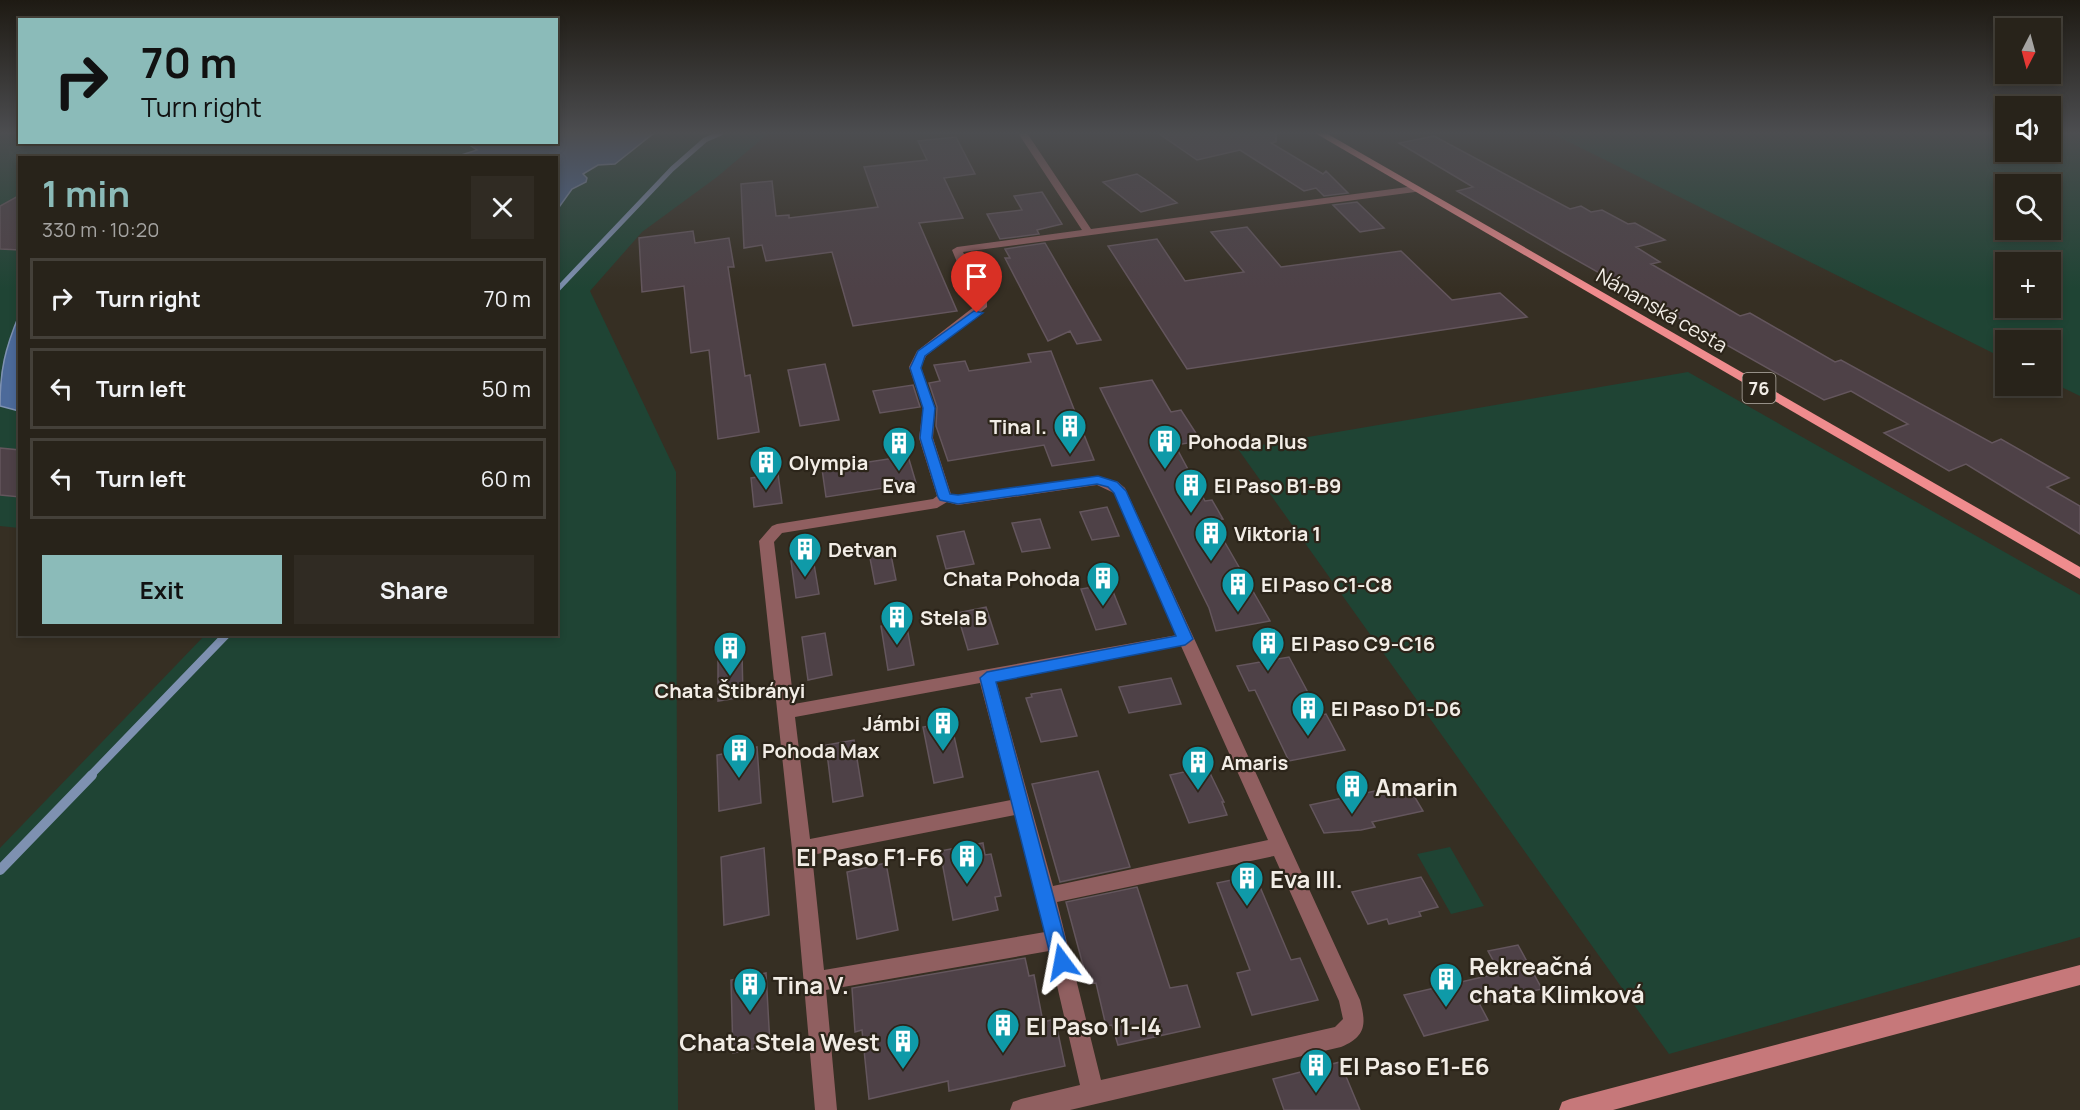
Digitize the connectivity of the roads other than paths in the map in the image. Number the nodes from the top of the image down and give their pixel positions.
1 (1057, 185) edge
2 (1407, 185) edge
3 (1414, 189) junction
4 (1089, 233) junction
5 (945, 497) junction
6 (2080, 574) edge
7 (1185, 639) junction
8 (987, 678) junction
9 (785, 712) junction
10 (1022, 806) junction
11 (1281, 846) junction
12 (802, 849) junction
13 (1046, 896) junction
14 (1056, 940) junction
15 (2080, 975) edge
16 (815, 982) junction
17 (1093, 1093) junction
18 (826, 1110) edge
19 (1021, 1110) edge
20 (1570, 1110) edge

1 - 4 street
2 - 3 main road, Nánanská cesta / 76
3 - 4 street
3 - 6 main road, Nánanská cesta / 76
4 - 5 street
5 - 7 street
5 - 9 street
7 - 8 street
7 - 11 street
8 - 9 street
8 - 10 street
9 - 12 street
10 - 12 street
10 - 13 street
11 - 13 street
11 - 17 street
12 - 16 street
13 - 14 street
14 - 16 street
14 - 17 street
15 - 20 main road
16 - 18 street
17 - 19 street

